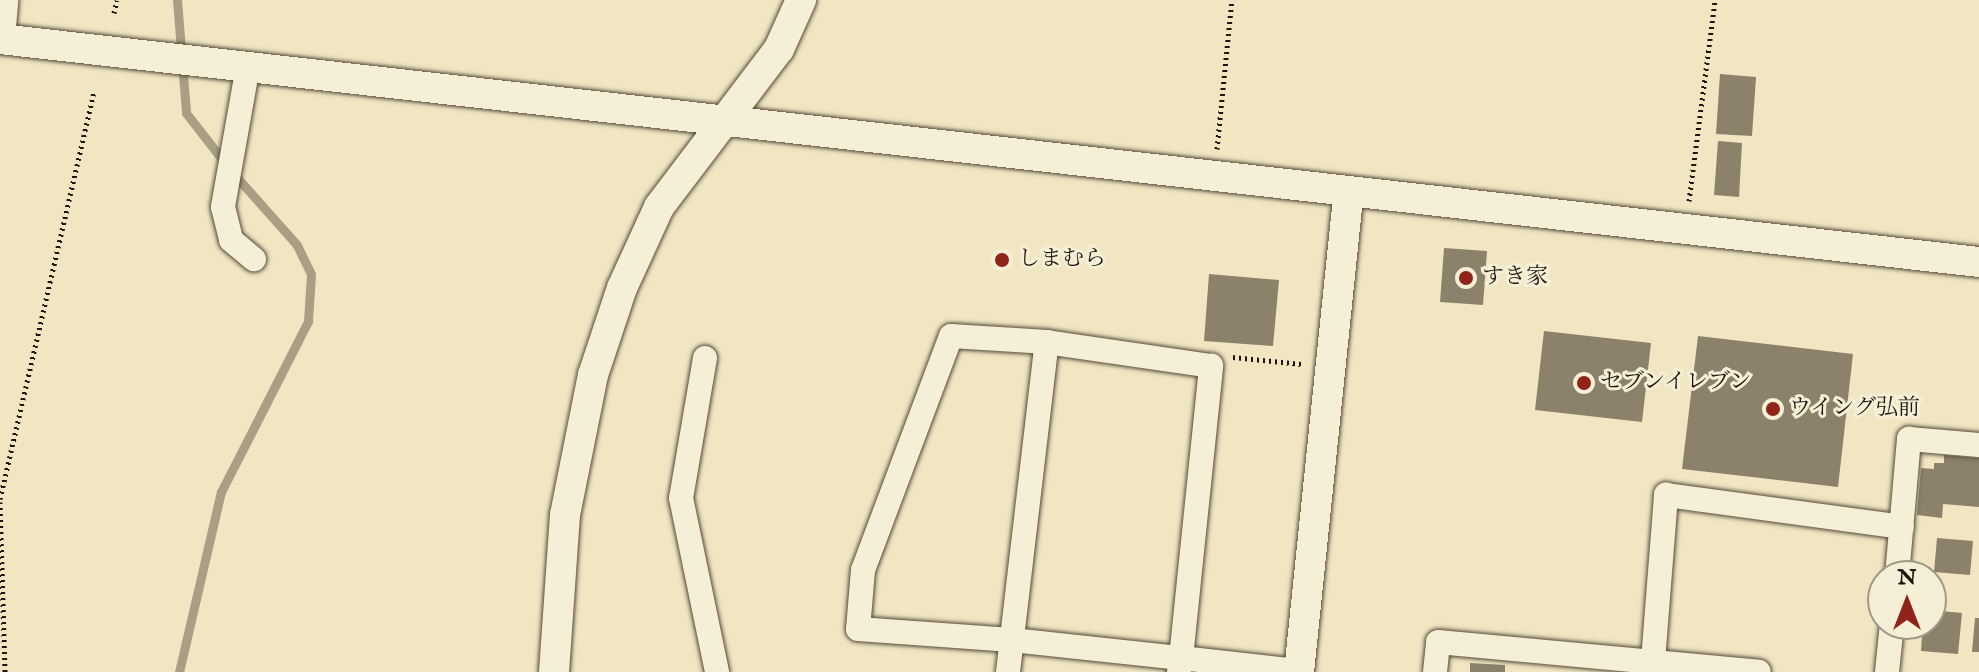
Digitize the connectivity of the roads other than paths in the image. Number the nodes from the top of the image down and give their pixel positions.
1 (3, 0) edge
2 (801, 0) edge
3 (0, 38) edge
4 (248, 66) junction
5 (724, 122) junction
6 (1349, 192) junction
7 (254, 259) dead end
8 (1979, 262) edge
9 (1047, 342) junction
10 (705, 358) dead end
11 (1979, 445) edge
12 (1902, 527) junction
13 (1899, 560) edge
14 (1012, 640) junction
15 (1890, 640) edge
16 (1653, 661) junction
17 (1180, 665) edge
18 (1299, 671) edge
19 (554, 672) edge
20 (717, 672) edge
21 (1008, 672) edge
22 (1435, 672) edge
23 (1759, 672) edge
24 (1887, 672) edge

1 - 3 street
2 - 5 street
3 - 4 street
4 - 5 street
4 - 7 street
5 - 6 street
5 - 19 street
6 - 8 street
6 - 18 street
9 - 14 street
9 - 14 street
9 - 17 street
10 - 20 street
11 - 12 street
12 - 13 street
12 - 16 street
14 - 17 street
14 - 21 street
15 - 24 street
16 - 22 street
16 - 23 street
17 - 18 street

